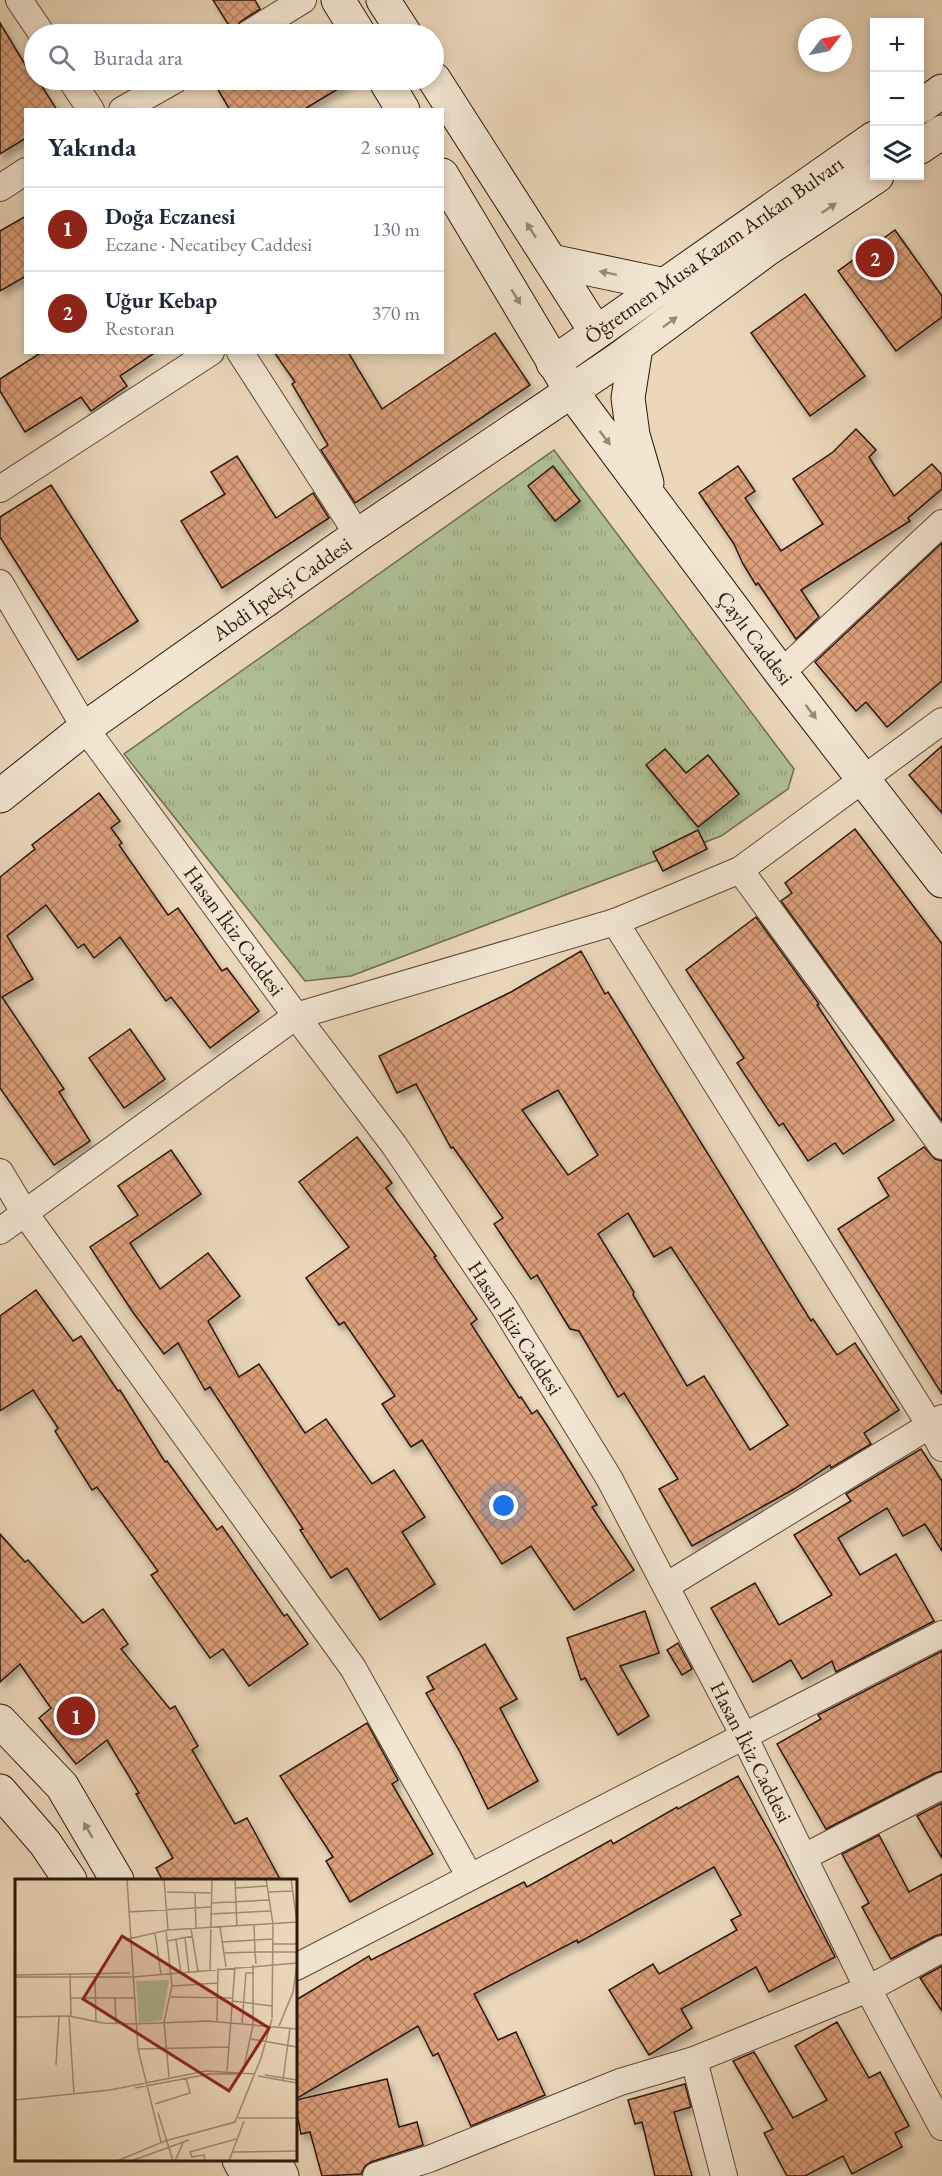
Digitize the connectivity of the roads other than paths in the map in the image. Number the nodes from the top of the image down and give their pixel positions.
1 (19, 0) edge
2 (303, 0) edge
3 (338, 0) edge
4 (383, 0) edge
5 (35, 24) edge
6 (264, 24) edge
7 (353, 24) edge
8 (399, 24) edge
9 (78, 90) edge
10 (157, 90) edge
11 (392, 90) edge
12 (441, 90) edge
13 (942, 91) edge
14 (924, 104) edge
15 (90, 108) edge
16 (126, 108) edge
17 (402, 108) edge
18 (942, 132) edge
19 (870, 141) edge
20 (924, 144) edge
21 (24, 172) edge
22 (444, 178) edge
23 (871, 180) edge
24 (0, 188) edge
25 (551, 261) junction
26 (665, 285) junction
27 (596, 332) junction
28 (636, 346) junction
29 (208, 354) edge
30 (241, 354) edge
31 (553, 363) junction
32 (570, 392) junction
33 (0, 489) edge
34 (652, 502) junction
35 (942, 523) edge
36 (358, 534) junction
37 (0, 583) edge
38 (781, 673) junction
39 (942, 721) edge
40 (85, 728) junction
41 (863, 780) junction
42 (0, 796) edge
43 (0, 806) edge
44 (740, 870) junction
45 (941, 876) edge
46 (615, 922) junction
47 (296, 1016) junction
48 (942, 1146) edge
49 (0, 1172) edge
50 (24, 1212) junction
51 (0, 1231) edge
52 (936, 1422) edge
53 (942, 1448) edge
54 (666, 1586) junction
55 (942, 1634) edge
56 (0, 1721) edge
57 (744, 1736) junction
58 (942, 1786) edge
59 (0, 1791) edge
60 (804, 1857) junction
61 (470, 1877) junction
62 (69, 1879) edge
63 (116, 1879) edge
64 (942, 1949) edge
65 (297, 1966) edge
66 (868, 1989) junction
67 (694, 2060) junction
68 (942, 2127) edge
69 (240, 2161) edge
70 (274, 2161) edge
71 (248, 2176) edge
72 (282, 2176) edge
73 (376, 2176) edge
74 (724, 2176) edge

1 - 5 street
2 - 6 street
3 - 7 street
4 - 8 street
9 - 15 street
10 - 16 street
11 - 17 street
25 -> 12 street
13 - 14 street
18 - 20 street
19 - 26 street, Öğretmen Musa Kazım Arıkan Bulvarı
21 - 24 street
22 -> 31 street, Çaylı Caddesi
28 -> 23 street, Öğretmen Musa Kazım Arıkan Bulvarı
26 -> 25 street
25 - 27 street
26 - 27 street, Öğretmen Musa Kazım Arıkan Bulvarı
27 - 31 street, Öğretmen Musa Kazım Arıkan Bulvarı
28 - 32 street, Öğretmen Musa Kazım Arıkan Bulvarı
28 - 34 street
29 - 33 street
30 - 36 street
31 - 32 street, Çaylı Caddesi
32 -> 34 street, Çaylı Caddesi
32 - 36 street, Abdi İpekçi Caddesi
34 - 38 street, Çaylı Caddesi
35 - 38 street
36 - 40 street, Abdi İpekçi Caddesi
37 - 40 street, Hasan İkiz Caddesi
38 -> 41 street, Çaylı Caddesi
39 - 41 street
40 - 42 street, Abdi İpekçi Caddesi
40 - 43 street
40 - 47 street, Hasan İkiz Caddesi
41 - 44 street
41 - 45 street, Çaylı Caddesi
44 - 46 street
44 - 48 street
46 - 47 street
46 - 52 street
47 - 50 street
47 - 54 street, Hasan İkiz Caddesi
49 - 50 street
50 - 51 street
50 - 61 street
52 - 53 street
52 - 54 street
54 - 57 street, Hasan İkiz Caddesi
55 - 57 street
63 -> 56 street
57 - 60 street, Hasan İkiz Caddesi
57 - 61 street
58 - 60 street
59 - 62 street
60 - 66 street, Hasan İkiz Caddesi
61 - 65 street
64 - 66 street
66 - 67 street
66 - 68 street, Hasan İkiz Caddesi
67 - 73 street
67 - 74 street
69 - 71 street
70 - 72 street

